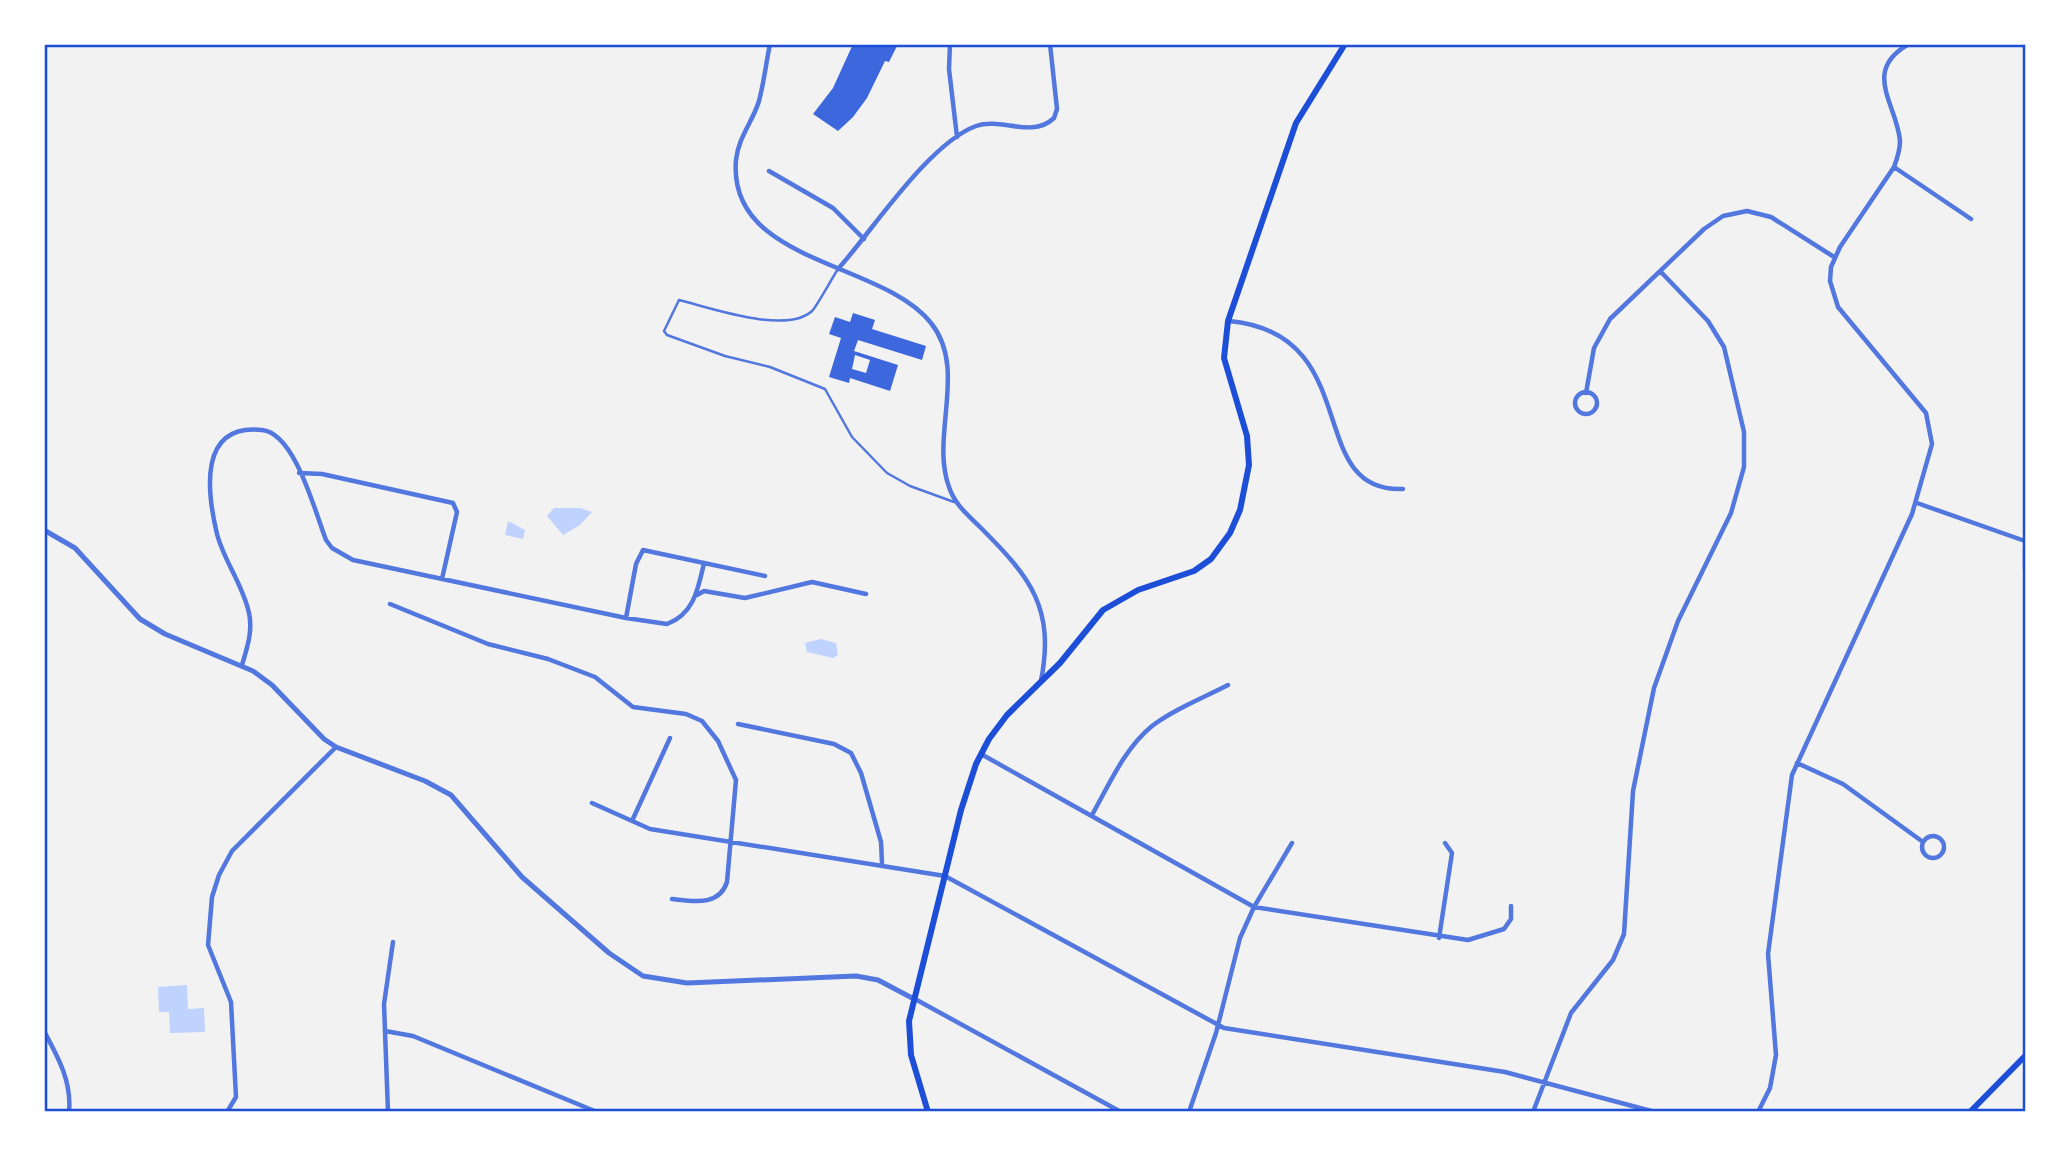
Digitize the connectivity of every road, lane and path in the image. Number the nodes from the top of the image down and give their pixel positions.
1 (769, 44) edge
2 (950, 44) edge
3 (1050, 44) edge
4 (1345, 44) edge
5 (1909, 44) edge
6 (957, 137) junction
7 (1894, 167) junction
8 (769, 171) dead end
9 (1971, 219) dead end
10 (864, 239) junction
11 (1834, 257) junction
12 (838, 269) junction
13 (1660, 271) junction
14 (1228, 321) junction
15 (1586, 393) junction
16 (299, 473) junction
17 (1403, 489) dead end
18 (954, 502) junction
19 (1917, 503) junction
20 (44, 530) edge
21 (2025, 541) edge
22 (2025, 547) edge
23 (704, 564) junction
24 (2025, 569) edge
25 (765, 576) dead end
26 (442, 579) junction
27 (866, 594) dead end
28 (697, 595) junction
29 (390, 604) dead end
30 (626, 618) junction
31 (242, 665) junction
32 (1040, 681) junction
33 (1228, 685) dead end
34 (738, 724) dead end
35 (670, 738) dead end
36 (336, 747) junction
37 (981, 753) junction
38 (1797, 763) junction
39 (592, 803) dead end
40 (1092, 816) junction
41 (632, 821) junction
42 (44, 822) edge
43 (732, 840) junction
44 (1923, 842) junction
45 (1292, 843) dead end
46 (1445, 843) dead end
47 (881, 863) junction
48 (44, 872) edge
49 (945, 876) junction
50 (672, 899) dead end
51 (1511, 906) dead end
52 (1254, 907) junction
53 (1439, 938) junction
54 (393, 942) dead end
55 (914, 999) junction
56 (1218, 1026) junction
57 (44, 1031) edge
58 (385, 1031) junction
59 (2025, 1056) edge
60 (1544, 1082) junction
61 (69, 1112) edge
62 (227, 1112) edge
63 (388, 1112) edge
64 (597, 1112) edge
65 (928, 1112) edge
66 (1121, 1112) edge
67 (1189, 1112) edge
68 (1533, 1112) edge
69 (1655, 1112) edge
70 (1758, 1112) edge
71 (1970, 1112) edge

1 - 12 street
2 - 6 street
3 - 6 street
4 - 14 main road
5 - 7 street
6 - 10 street
7 - 9 street
7 - 11 street
8 - 10 street
10 - 12 street
11 - 13 street
11 - 19 street
12 - 18 street
12 - 18 lane
13 - 15 street
13 - 60 street
14 - 17 street
14 - 32 main road
15 - 15 street
16 - 26 street
16 - 26 street
16 - 31 street
18 - 32 street
19 - 21 street
19 - 38 street
20 - 31 street
22 - 24 street
23 - 25 street
23 - 28 street
23 - 30 street
26 - 30 street
27 - 28 street
28 - 30 street
29 - 43 street
31 - 36 street
32 - 37 main road
33 - 40 street
34 - 47 street
35 - 41 street
36 - 55 street
36 - 62 street
37 - 40 street
37 - 49 main road
38 - 44 street
38 - 70 street
39 - 41 street
40 - 52 street
41 - 43 street
42 - 48 street
43 - 47 street
43 - 50 street
44 - 44 street
45 - 52 street
46 - 53 street
47 - 49 street
49 - 55 main road
49 - 56 street
51 - 53 street
52 - 53 street
52 - 56 street
54 - 58 street
55 - 65 main road
55 - 66 street
56 - 60 street
56 - 67 street
57 - 61 street
58 - 63 street
58 - 64 street
59 - 71 main road
60 - 68 street
60 - 69 street

